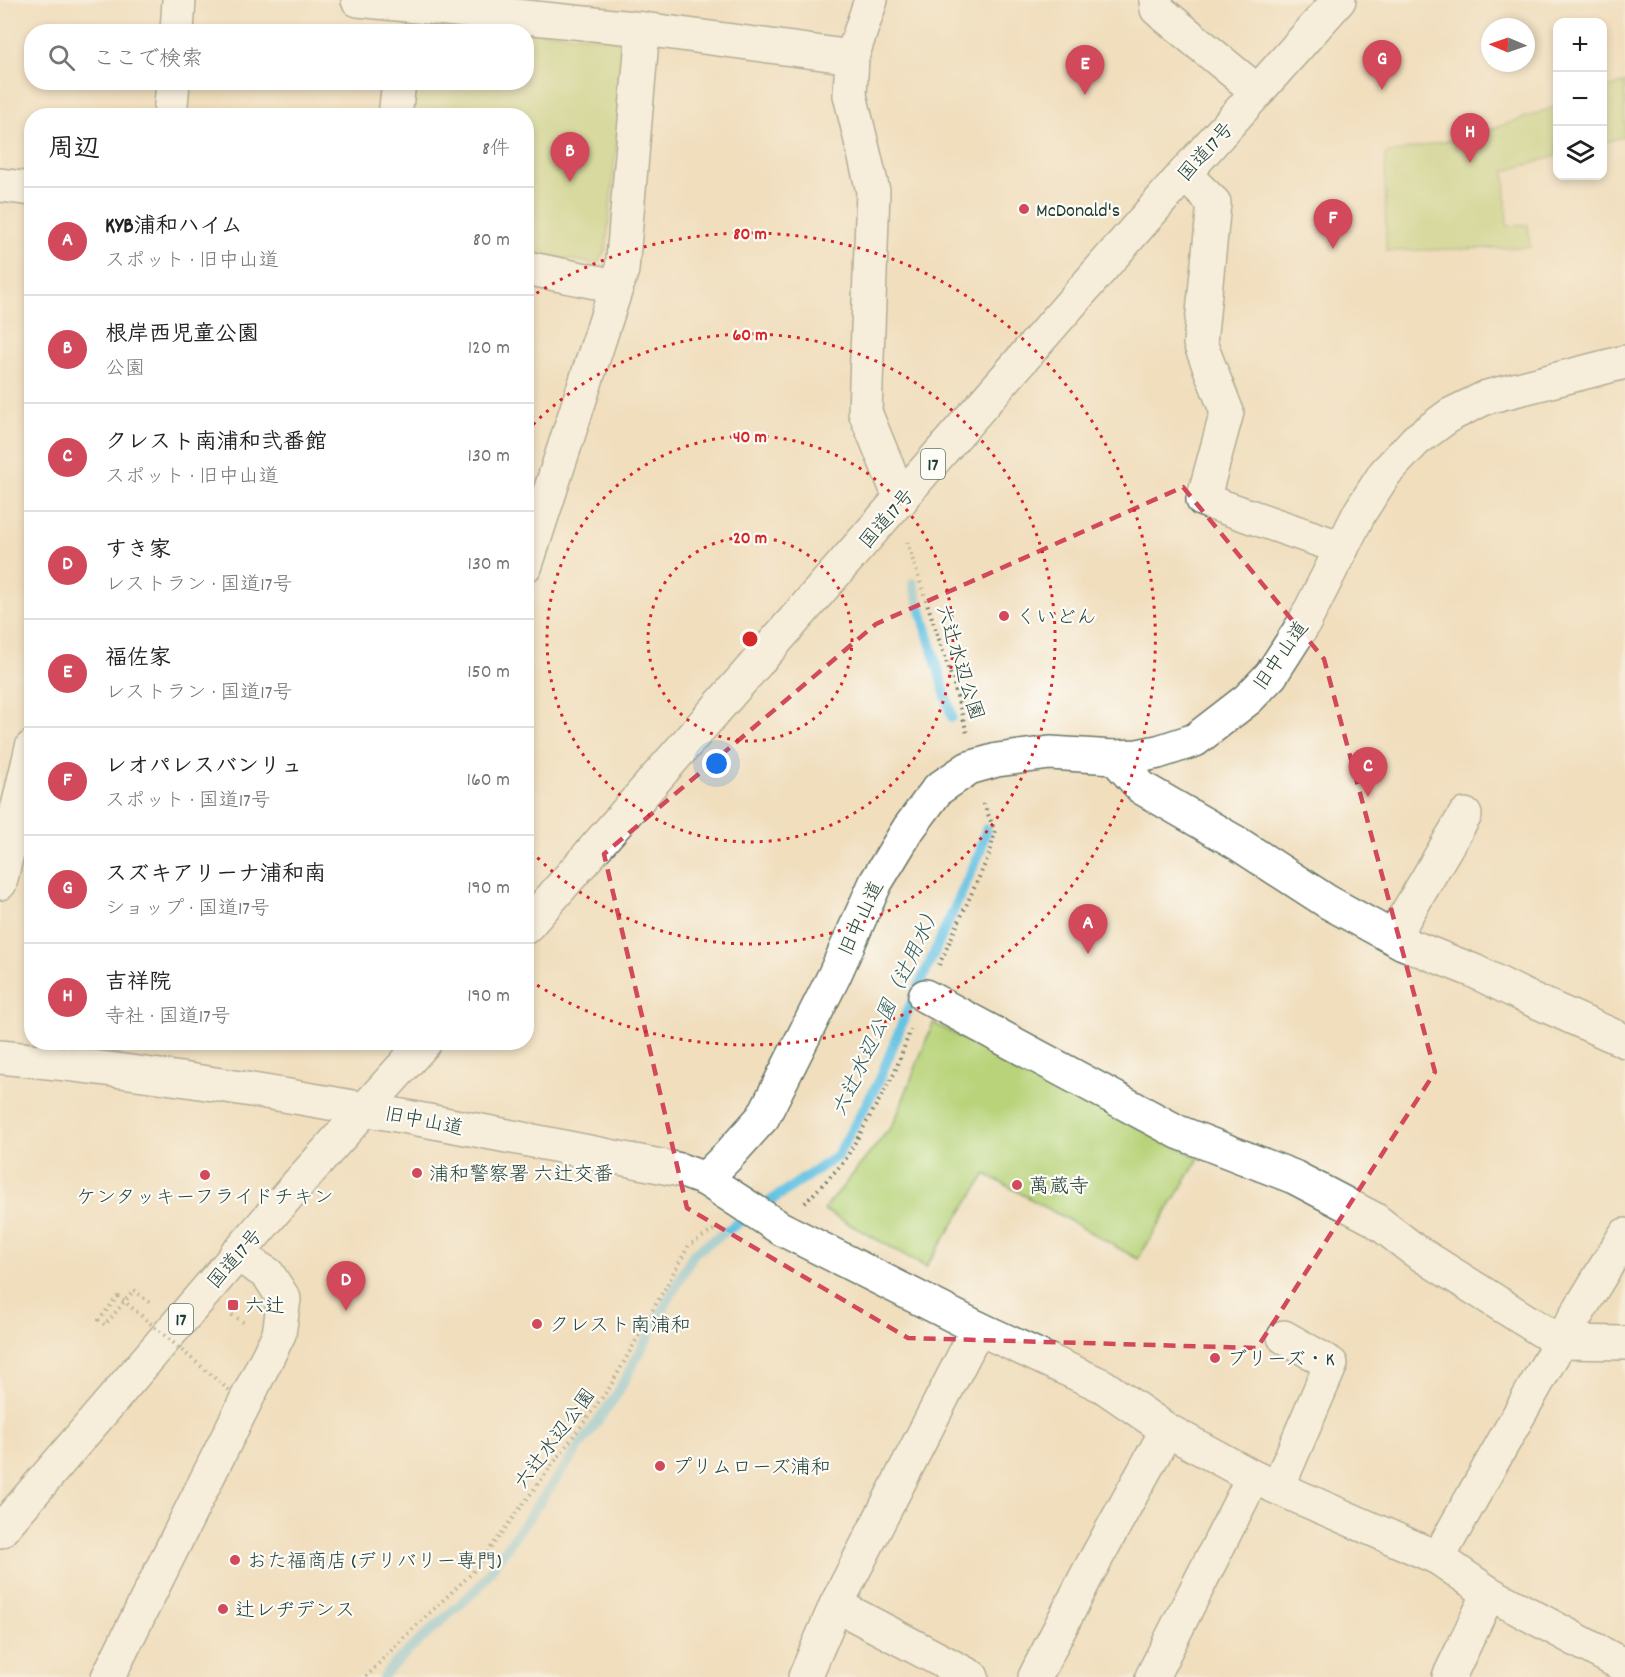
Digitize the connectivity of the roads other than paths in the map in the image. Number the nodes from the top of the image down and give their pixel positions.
1 (179, 0) edge
2 (358, 0) edge
3 (871, 0) edge
4 (1156, 0) edge
5 (1339, 0) edge
6 (405, 18) edge
7 (178, 24) edge
8 (643, 29) junction
9 (852, 57) junction
10 (172, 90) edge
11 (398, 90) edge
12 (1258, 92) junction
13 (171, 108) edge
14 (396, 108) edge
15 (1184, 174) junction
16 (0, 185) edge
17 (24, 188) edge
18 (534, 270) edge
19 (616, 286) junction
20 (1625, 362) edge
21 (901, 501) junction
22 (534, 541) edge
23 (1342, 548) junction
24 (1114, 757) junction
25 (22, 763) edge
26 (1465, 815) dead end
27 (0, 884) edge
28 (534, 918) edge
29 (1393, 937) junction
30 (925, 996) road end
31 (1625, 1041) edge
32 (418, 1050) edge
33 (0, 1057) edge
34 (365, 1108) junction
35 (705, 1179) junction
36 (1625, 1235) edge
37 (236, 1254) junction
38 (978, 1328) junction
39 (1284, 1337) dead end
40 (1560, 1342) junction
41 (1625, 1343) edge
42 (1167, 1430) junction
43 (1266, 1482) junction
44 (0, 1531) edge
45 (1438, 1557) junction
46 (1490, 1593) junction
47 (836, 1605) junction
48 (1625, 1666) edge
49 (108, 1677) edge
50 (805, 1677) edge
51 (972, 1677) edge
52 (1035, 1677) edge
53 (1152, 1677) edge
54 (1449, 1677) edge

1 - 7 main road
2 - 6 main road
3 - 9 main road
4 - 12 main road
5 - 12 main road, 国道17号 / 17
6 - 8 main road
8 - 9 main road
8 - 19 main road
9 - 21 main road
10 - 13 main road
11 - 14 main road
12 - 15 main road, 国道17号 / 17
15 - 21 main road, 国道17号 / 17
15 - 23 main road
16 - 17 main road
18 - 19 main road
19 - 22 main road
20 - 23 main road, 旧中山道
21 - 28 main road, 国道17号 / 17
23 - 24 main road, 旧中山道
24 - 29 main road
24 - 35 main road, 旧中山道
25 - 27 main road
26 - 29 main road
29 - 31 main road
30 - 40 main road
32 - 34 main road, 国道17号 / 17
33 - 34 main road, 旧中山道
34 - 35 main road, 旧中山道
34 - 37 main road, 国道17号 / 17
35 - 38 main road
36 - 40 main road
37 - 44 main road, 国道17号 / 17
37 - 49 main road
38 - 42 main road
38 - 47 main road
39 - 43 main road
40 - 41 main road
40 - 45 main road
42 - 43 main road
42 - 52 main road
43 - 45 main road
43 - 53 main road
45 - 46 main road
46 - 48 main road
46 - 54 main road
47 - 50 main road
47 - 51 main road

